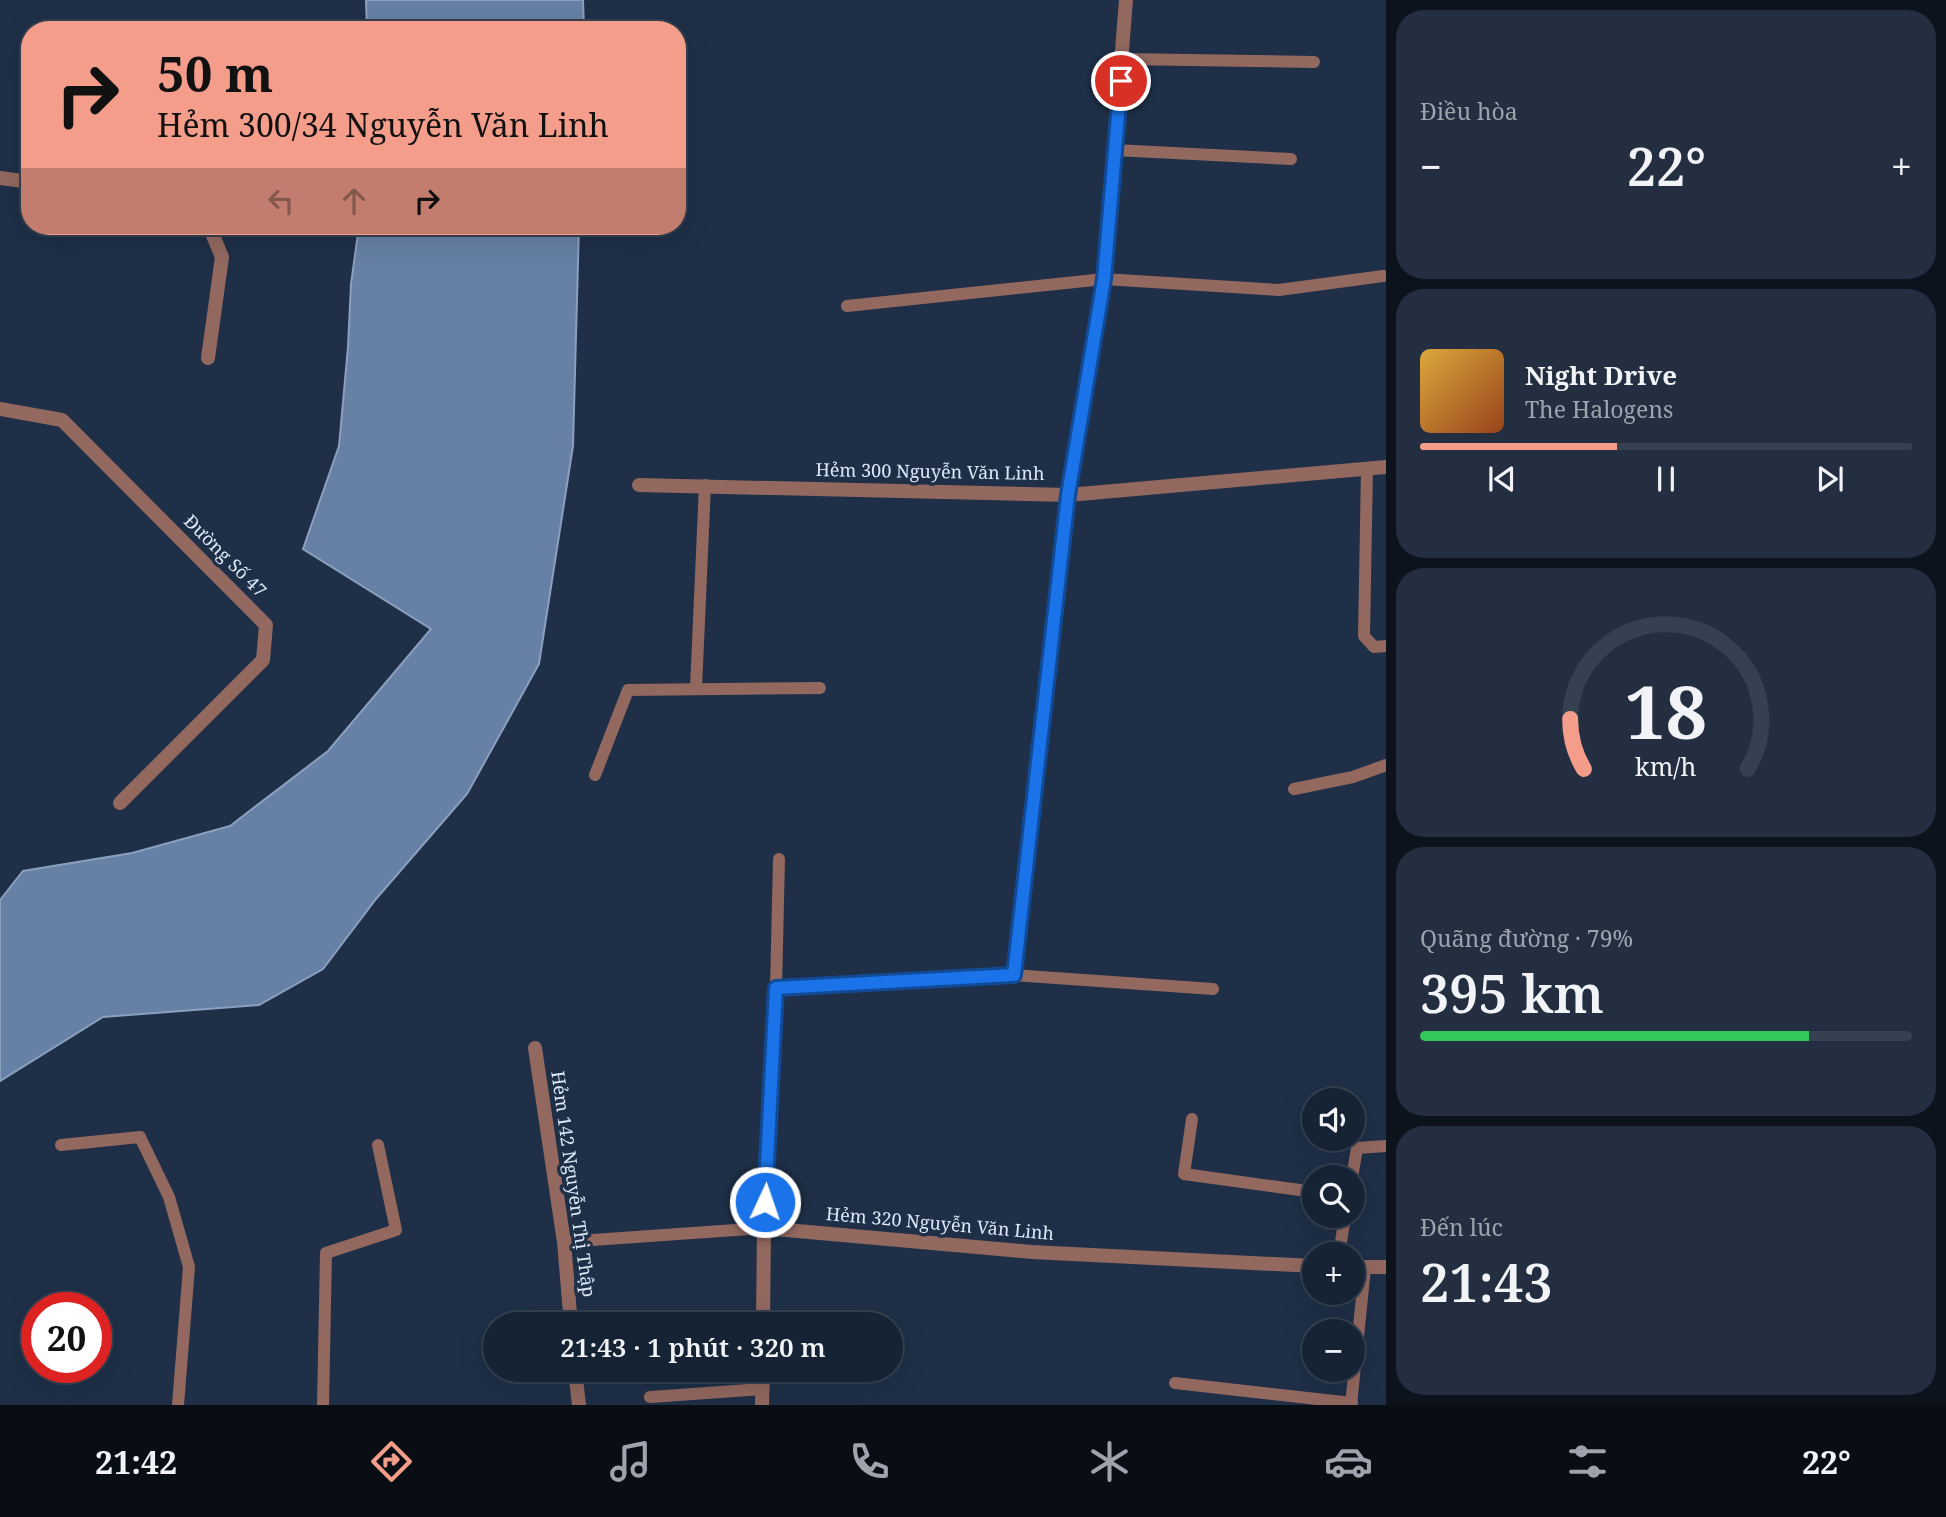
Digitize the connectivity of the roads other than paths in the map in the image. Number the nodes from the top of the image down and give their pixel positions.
1 (1126, 0) edge
2 (1123, 59) junction
3 (1314, 62) dead end
4 (1114, 150) junction
5 (1291, 159) dead end
6 (0, 178) edge
7 (21, 181) edge
8 (213, 235) edge
9 (1383, 276) dead end
10 (1104, 279) junction
11 (847, 306) dead end
12 (208, 358) dead end
13 (0, 409) edge
14 (1386, 467) edge
15 (1367, 468) junction
16 (639, 485) dead end
17 (705, 485) junction
18 (1068, 495) junction
19 (1386, 646) edge
20 (696, 688) junction
21 (820, 688) dead end
22 (1386, 765) edge
23 (596, 775) dead end
24 (1294, 789) dead end
25 (120, 803) dead end
26 (779, 859) dead end
27 (1014, 975) junction
28 (776, 988) junction
29 (1213, 989) dead end
30 (535, 1048) dead end
31 (1192, 1119) dead end
32 (61, 1145) dead end
33 (378, 1145) dead end
34 (1386, 1146) edge
35 (1354, 1165) edge
36 (1302, 1190) edge
37 (764, 1228) junction
38 (564, 1241) junction
39 (1302, 1265) edge
40 (1386, 1267) edge
41 (1365, 1268) edge
42 (1357, 1305) edge
43 (570, 1312) edge
44 (763, 1312) edge
45 (576, 1382) edge
46 (762, 1382) edge
47 (1175, 1383) dead end
48 (762, 1389) junction
49 (650, 1397) dead end
50 (1352, 1404) edge
51 (178, 1405) edge
52 (323, 1405) edge
53 (579, 1405) edge
54 (762, 1405) edge

1 - 2 street
2 - 3 lane
2 - 4 street
4 - 5 lane
4 - 10 street
6 - 7 street
8 - 12 street
9 - 10 lane
10 - 11 lane
10 - 18 street
13 - 25 street, Đường Số 47
14 - 15 street, Hẻm 300 Nguyễn Văn Linh
15 - 18 street, Hẻm 300 Nguyễn Văn Linh
15 - 19 lane
16 - 17 street, Hẻm 300 Nguyễn Văn Linh
17 - 18 street, Hẻm 300 Nguyễn Văn Linh
17 - 20 lane
18 - 27 street
20 - 21 lane
20 - 23 lane
22 - 24 lane
26 - 28 lane
27 - 28 lane
27 - 29 lane
28 - 37 lane
30 - 38 street, Hẻm 142 Nguyễn Thị Thập
31 - 36 lane
32 - 51 lane
33 - 52 lane
34 - 35 lane
37 - 38 lane, Hẻm 320 Nguyễn Văn Linh
37 - 39 street, Hẻm 320 Nguyễn Văn Linh
37 - 44 street
38 - 43 street, Hẻm 142 Nguyễn Thị Thập
40 - 41 street
42 - 50 lane
45 - 53 street
46 - 48 street
47 - 50 lane
48 - 49 lane
48 - 54 street

